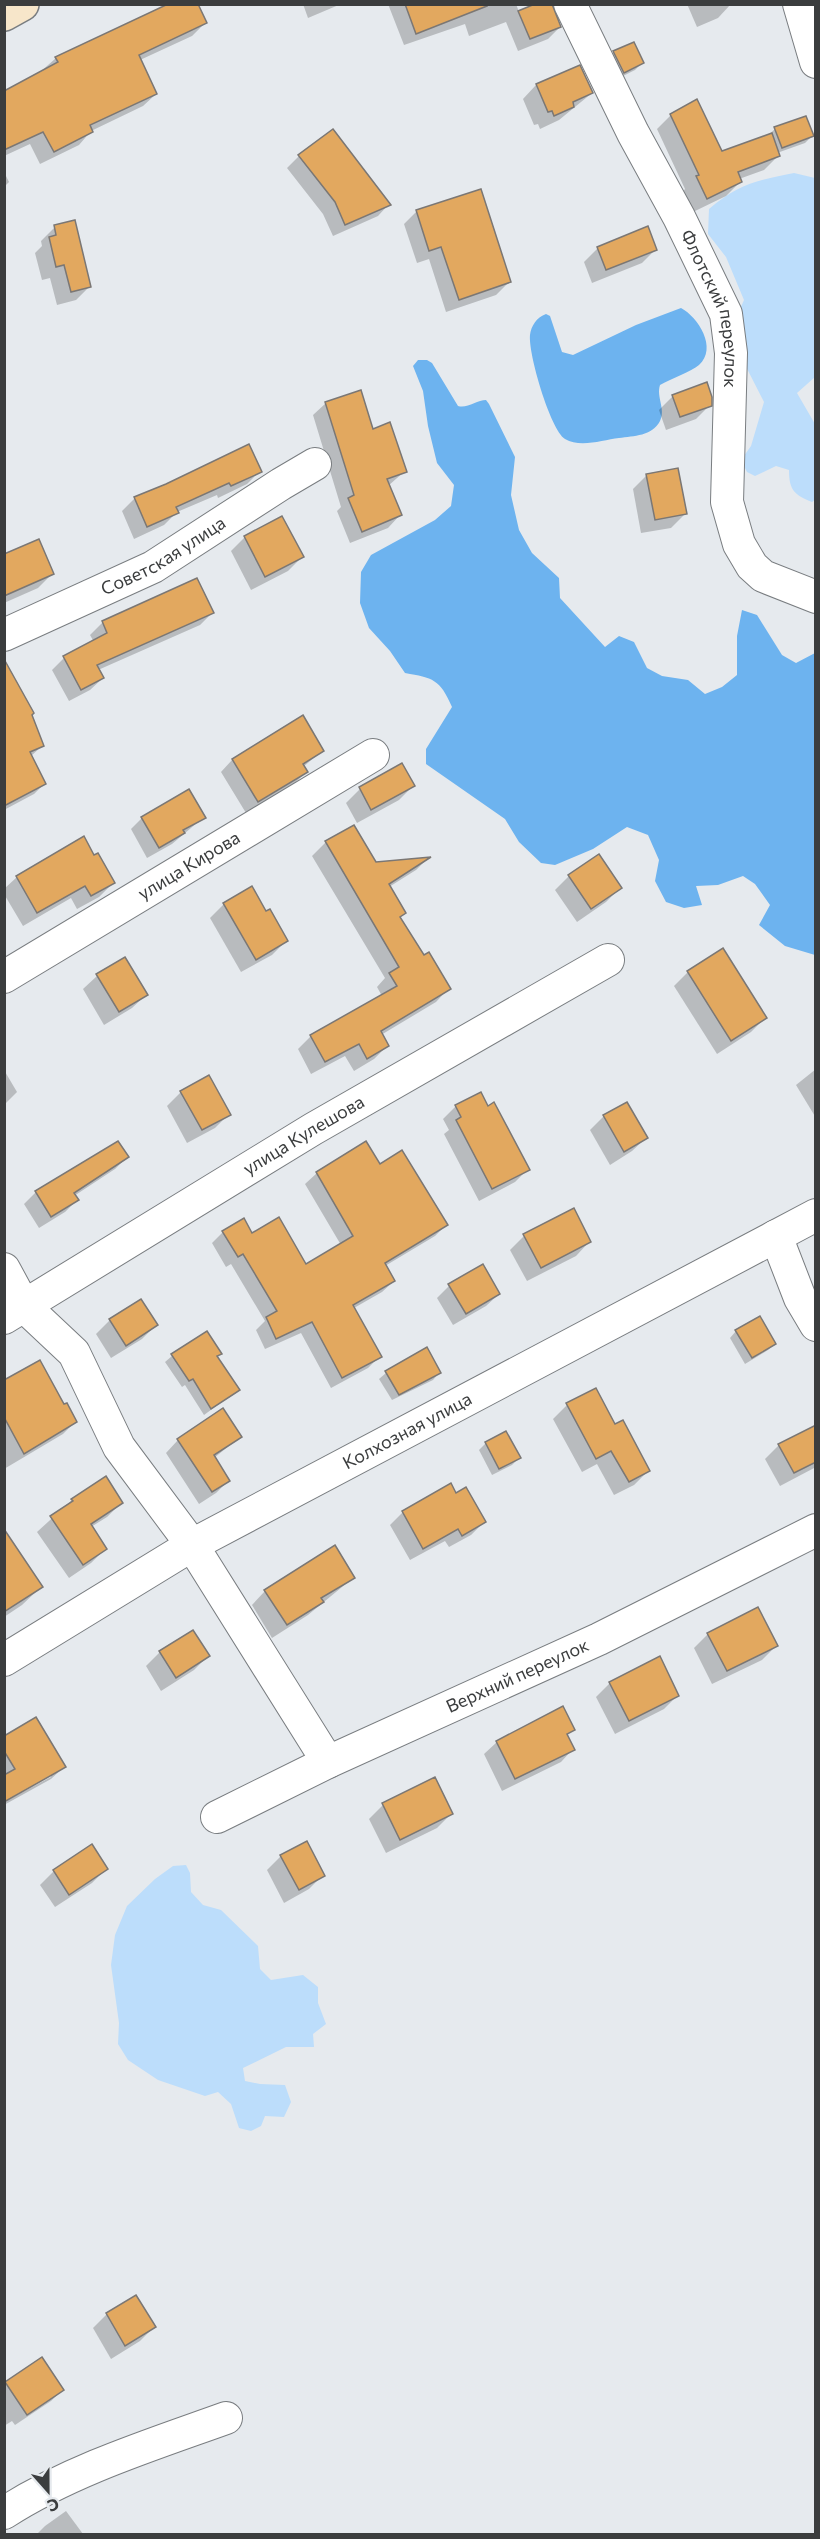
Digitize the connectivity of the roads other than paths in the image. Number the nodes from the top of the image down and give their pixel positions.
1 (22, 4) edge
2 (570, 4) edge
3 (799, 4) edge
4 (4, 14) edge
5 (816, 62) edge
6 (315, 464) dead end
7 (816, 597) edge
8 (4, 635) edge
9 (374, 755) dead end
10 (608, 960) dead end
11 (4, 977) edge
12 (816, 1215) edge
13 (777, 1236) junction
14 (4, 1269) edge
15 (14, 1312) edge
16 (816, 1325) edge
17 (816, 1530) edge
18 (192, 1545) junction
19 (4, 1660) edge
20 (328, 1762) junction
21 (217, 1817) dead end
22 (226, 2418) dead end
23 (4, 2513) edge

1 - 4 main road
2 - 7 street, Флотский переулок
3 - 5 street
6 - 8 street, Советская улица
9 - 11 street, улица Кирова
10 - 15 street, улица Кулешова
12 - 13 street, Колхозная улица
13 - 16 street
13 - 18 street, Колхозная улица
14 - 15 street
15 - 18 street
17 - 20 street, Верхний переулок
18 - 19 street, Колхозная улица
18 - 20 street
20 - 21 street, Верхний переулок
22 - 23 street

